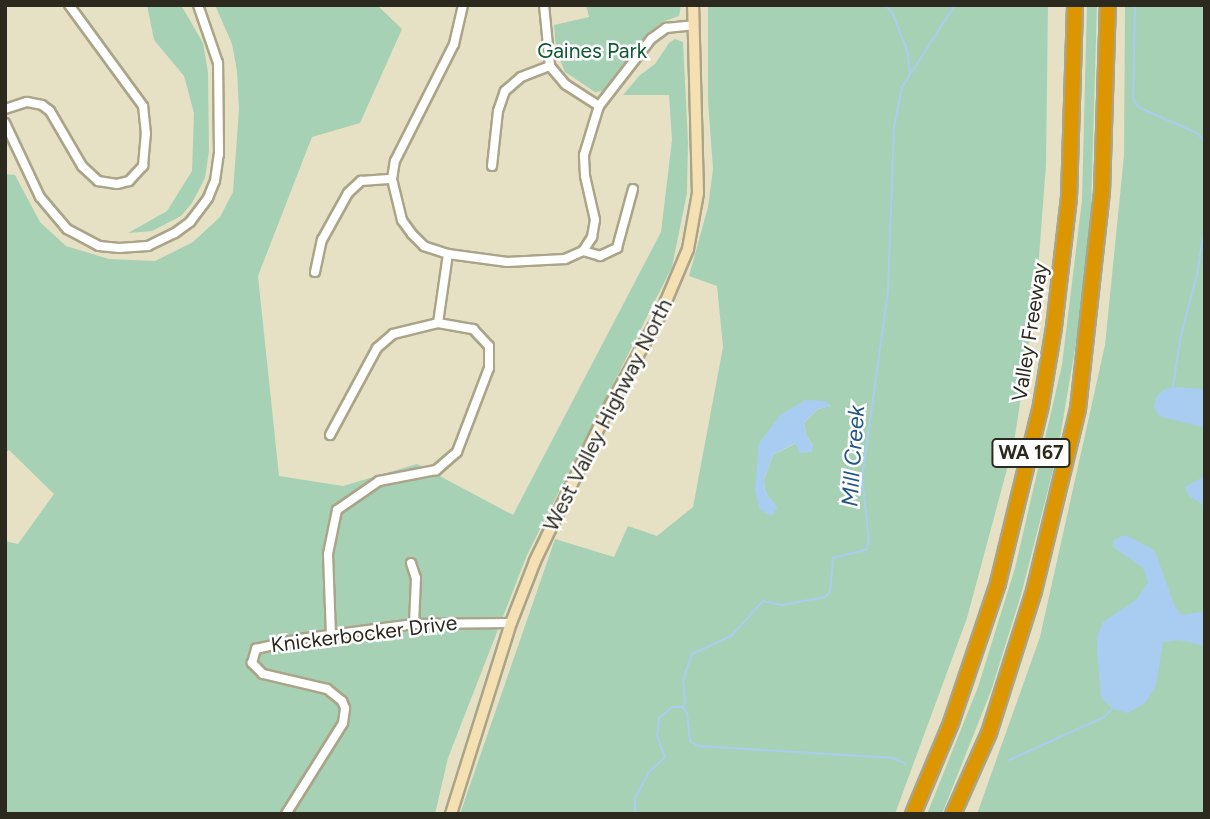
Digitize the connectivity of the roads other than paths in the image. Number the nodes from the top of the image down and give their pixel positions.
1 (69, 5) edge
2 (198, 5) edge
3 (463, 5) edge
4 (544, 5) edge
5 (693, 5) edge
6 (1066, 5) edge
7 (1075, 5) edge
8 (1108, 5) edge
9 (693, 25) junction
10 (550, 66) junction
11 (1075, 75) junction
12 (599, 106) junction
13 (5, 109) edge
14 (5, 123) edge
15 (492, 166) dead end
16 (392, 178) junction
17 (633, 190) dead end
18 (583, 250) junction
19 (448, 254) junction
20 (315, 272) dead end
21 (438, 323) junction
22 (330, 435) dead end
23 (411, 563) dead end
24 (511, 622) junction
25 (414, 624) junction
26 (331, 636) junction
27 (286, 814) edge
28 (451, 814) edge
29 (913, 814) edge
30 (953, 814) edge

1 - 13 street
2 - 14 street
3 - 16 street
4 - 10 street
5 - 9 main road, West Valley Highway North
6 - 11 highway
7 - 11 highway, Valley Freeway / WA 167
8 - 30 highway, WA 167
9 - 12 street
9 - 24 main road, West Valley Highway North
10 - 12 street
10 - 15 street
11 - 29 highway, Valley Freeway / WA 167
12 - 18 street
16 - 19 street
16 - 20 street
17 - 18 street
18 - 19 street
19 - 21 street
21 - 22 street
21 - 26 street
23 - 25 street
24 - 25 street, Knickerbocker Drive
24 - 28 main road, West Valley Highway North
25 - 26 street, Knickerbocker Drive
26 - 27 street, Knickerbocker Drive

